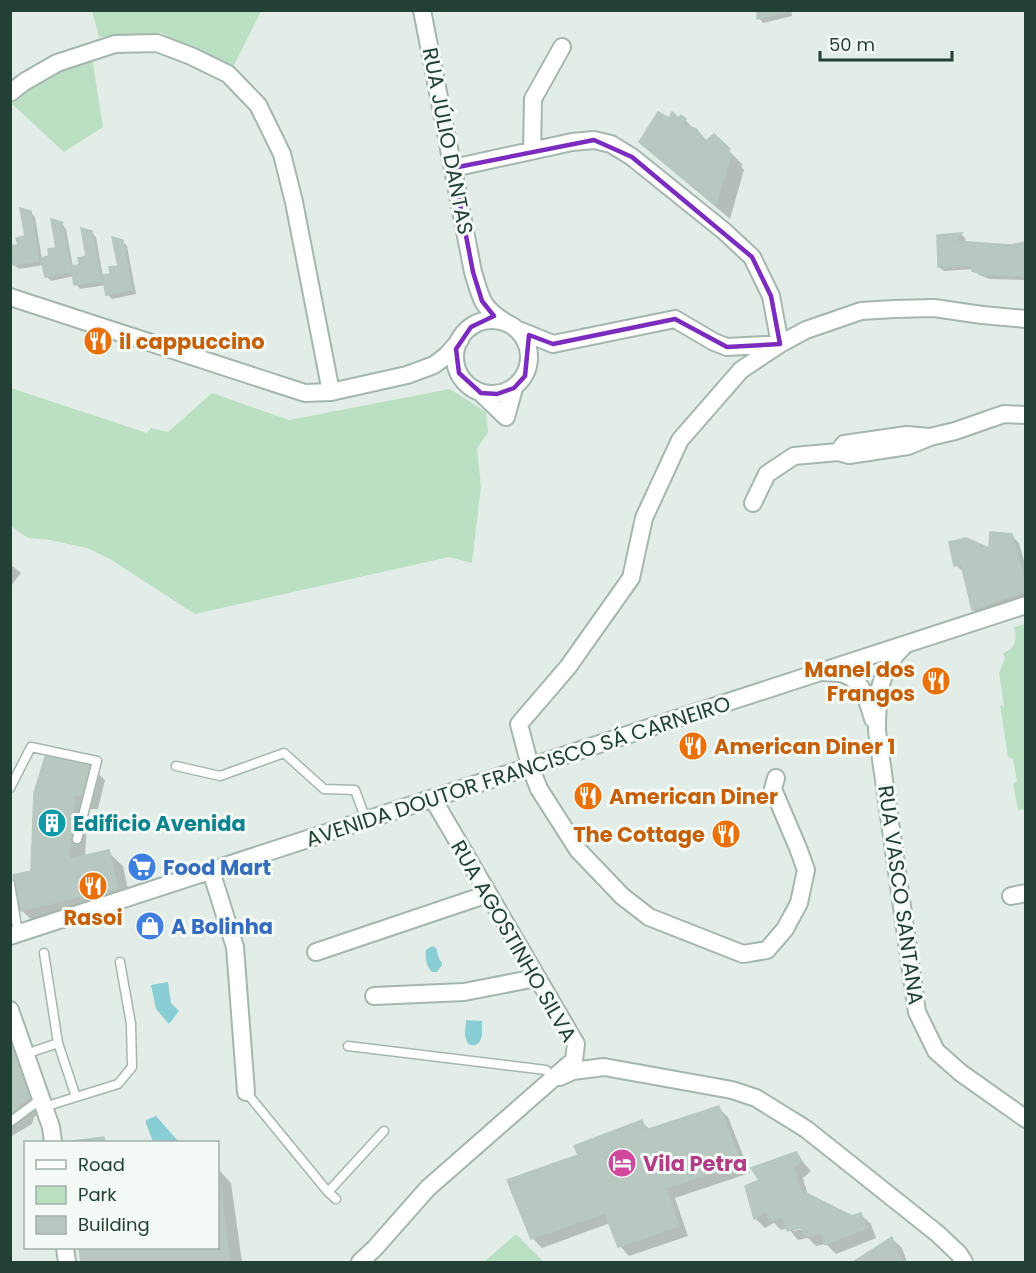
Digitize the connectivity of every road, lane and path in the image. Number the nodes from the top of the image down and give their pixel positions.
1 (422, 10) edge
2 (562, 46) dead end
3 (10, 93) edge
4 (532, 151) junction
5 (453, 168) junction
6 (473, 272) junction
7 (10, 297) edge
8 (1026, 319) edge
9 (511, 326) junction
10 (461, 339) junction
11 (553, 344) junction
12 (780, 344) junction
13 (407, 375) junction
14 (519, 382) junction
15 (474, 388) junction
16 (331, 392) junction
17 (1026, 415) edge
18 (753, 503) dead end
19 (1026, 605) edge
20 (1026, 614) edge
21 (930, 636) junction
22 (906, 644) junction
23 (820, 672) junction
24 (877, 731) junction
25 (176, 766) dead end
26 (530, 766) junction
27 (776, 778) dead end
28 (10, 788) edge
29 (433, 799) junction
30 (366, 820) junction
31 (76, 839) dead end
32 (211, 871) junction
33 (10, 884) edge
34 (488, 894) junction
35 (14, 934) edge
36 (316, 952) dead end
37 (44, 954) dead end
38 (120, 962) dead end
39 (536, 978) junction
40 (374, 996) dead end
41 (10, 1010) edge
42 (58, 1043) junction
43 (348, 1046) dead end
44 (26, 1054) junction
45 (554, 1079) junction
46 (246, 1092) joint
47 (76, 1097) junction
48 (43, 1103) junction
49 (1026, 1119) edge
50 (10, 1122) edge
51 (384, 1131) dead end
52 (53, 1141) edge
53 (328, 1192) junction
54 (336, 1199) dead end
55 (362, 1262) edge
56 (964, 1263) edge

1 - 5 street, RUA JÚLIO DANTAS
2 - 4 street
3 - 16 street
4 - 5 street
4 - 12 street
5 - 6 street, RUA JÚLIO DANTAS
6 - 9 street, RUA JÚLIO DANTAS
6 - 10 street, RUA JÚLIO DANTAS
7 - 16 street
8 - 12 street
9 - 10 street
9 - 11 street
9 - 14 street
10 - 13 street
10 - 15 street
11 - 12 street
11 - 14 street
12 - 26 street
13 - 15 street
13 - 16 street
14 - 15 street
14 - 15 street
17 - 18 street
19 - 21 street, AVENIDA DOUTOR FRANCISCO SÁ CARNEIRO
20 - 21 lane
21 - 22 street, AVENIDA DOUTOR FRANCISCO SÁ CARNEIRO
22 - 23 street, AVENIDA DOUTOR FRANCISCO SÁ CARNEIRO
22 - 24 street, RUA VASCO SANTANA
23 - 24 street, RUA VASCO SANTANA
23 - 26 street, AVENIDA DOUTOR FRANCISCO SÁ CARNEIRO
24 - 49 street, RUA VASCO SANTANA
25 - 30 lane
26 - 27 street
26 - 29 street, AVENIDA DOUTOR FRANCISCO SÁ CARNEIRO
28 - 31 lane
29 - 30 street, AVENIDA DOUTOR FRANCISCO SÁ CARNEIRO
29 - 34 street, RUA AGOSTINHO SILVA
30 - 32 street, AVENIDA DOUTOR FRANCISCO SÁ CARNEIRO
32 - 35 street, AVENIDA DOUTOR FRANCISCO SÁ CARNEIRO
32 - 46 street
33 - 35 lane
34 - 36 street
34 - 39 street, RUA AGOSTINHO SILVA
37 - 42 lane
38 - 47 lane
39 - 40 street
39 - 45 street, RUA AGOSTINHO SILVA
41 - 44 street
42 - 44 lane
42 - 47 lane
43 - 45 lane
44 - 48 street
45 - 55 street, RUA AGOSTINHO SILVA
45 - 56 street
46 - 53 lane
47 - 48 lane
48 - 50 lane
48 - 52 street
51 - 53 lane
53 - 54 lane

